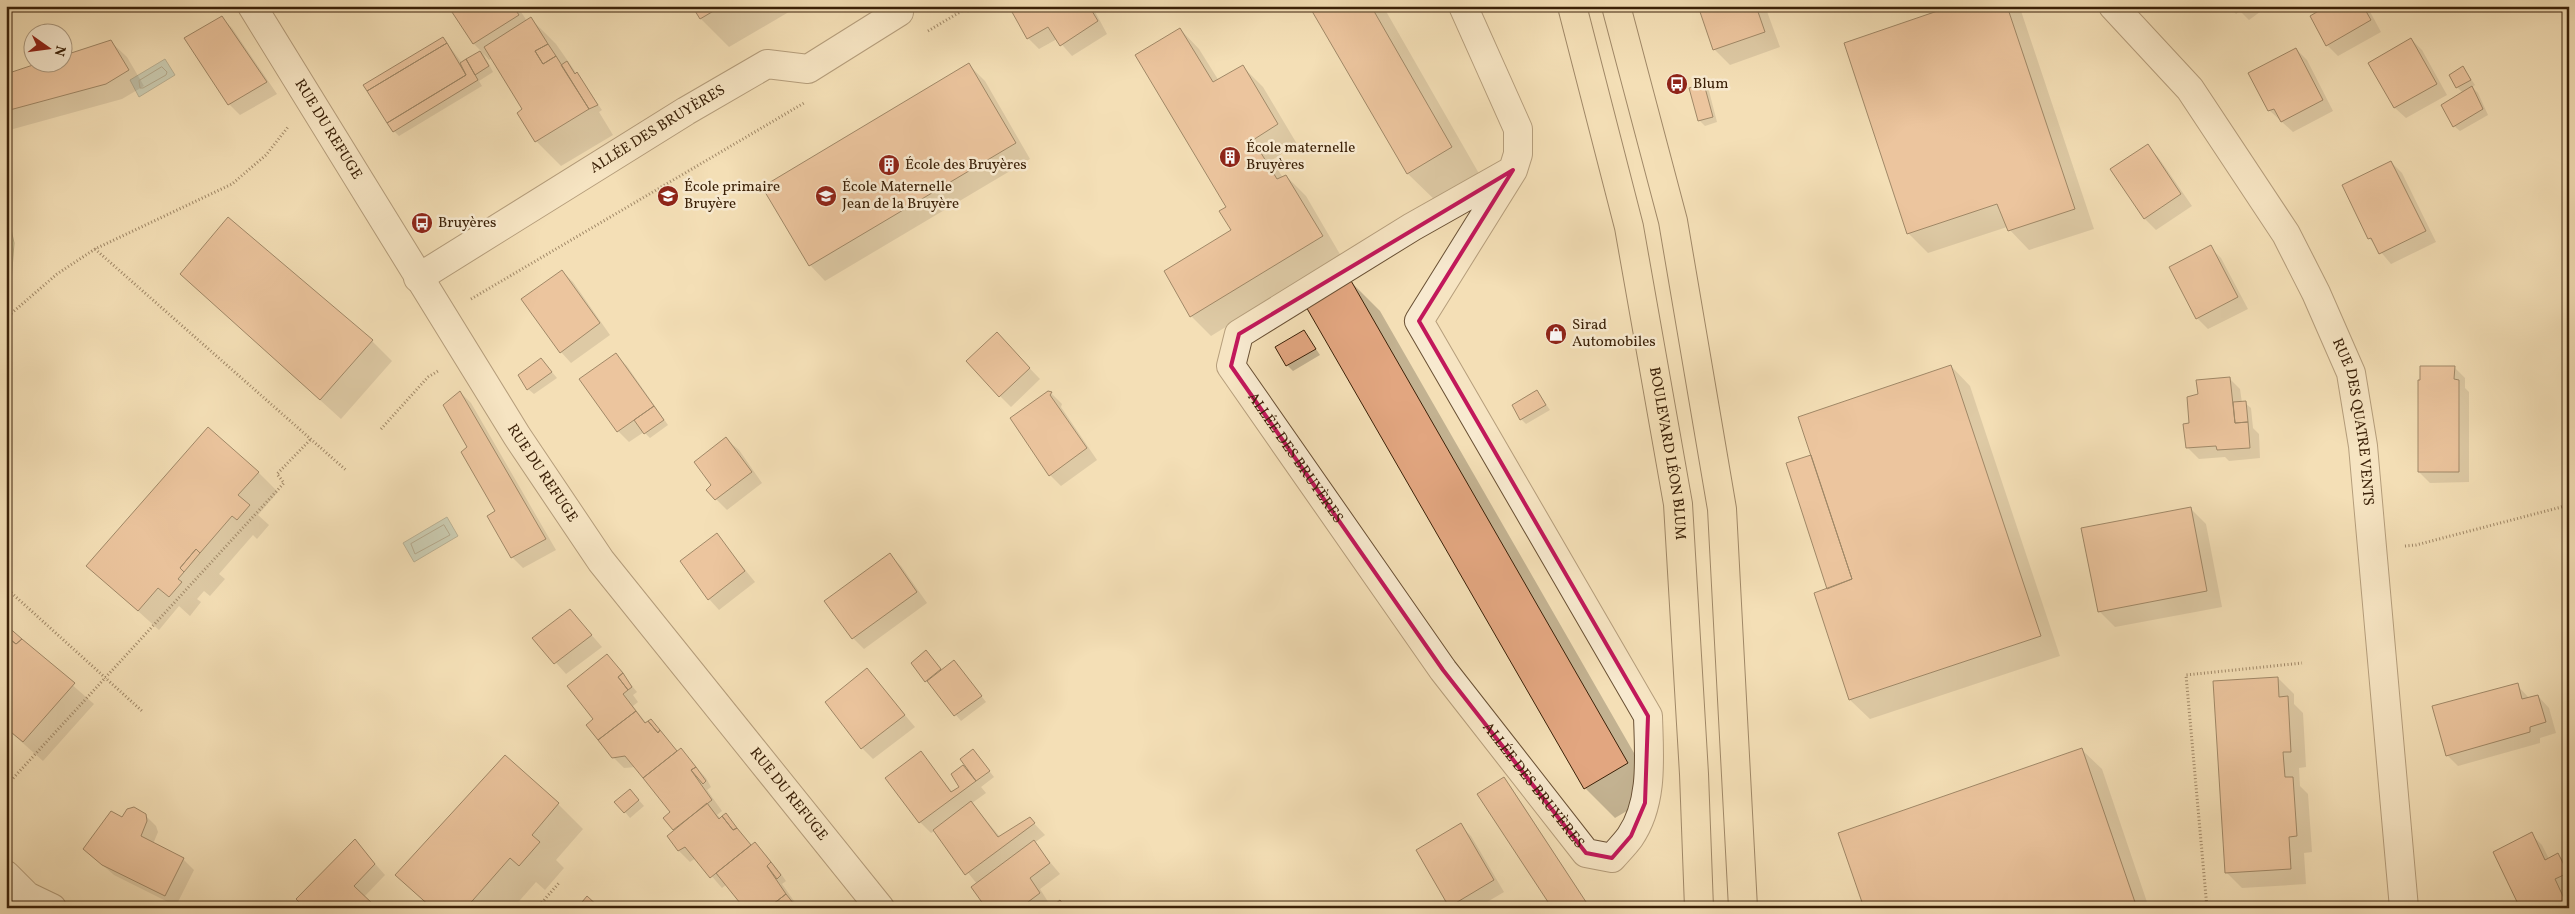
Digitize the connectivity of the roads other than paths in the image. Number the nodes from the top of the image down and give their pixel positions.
1 (252, 6) edge
2 (898, 6) edge
3 (1463, 6) edge
4 (1572, 6) edge
5 (1616, 6) edge
6 (2114, 6) edge
7 (1513, 170) junction
8 (418, 278) junction
9 (6, 875) edge
10 (52, 908) edge
11 (880, 908) edge
12 (1699, 908) edge
13 (1743, 908) edge
14 (2404, 908) edge

1 - 8 street, RUE DU REFUGE
2 - 8 street, ALLÉE DES BRUYÈRES
3 - 7 street, ALLÉE DES BRUYÈRES
4 - 12 main road, BOULEVARD LÉON BLUM
5 - 13 main road
6 - 14 street, RUE DES QUATRE VENTS
7 - 7 street, ALLÉE DES BRUYÈRES
8 - 11 street, RUE DU REFUGE
9 - 10 street

